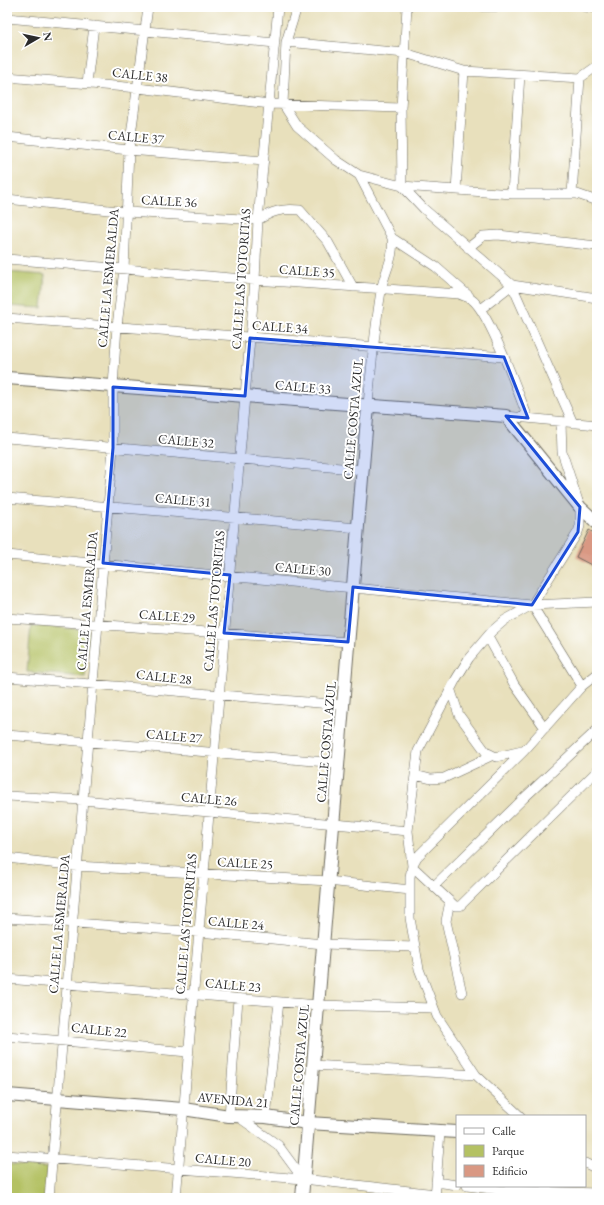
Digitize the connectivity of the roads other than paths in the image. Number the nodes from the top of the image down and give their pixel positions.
1 (148, 7) edge
2 (278, 7) edge
3 (297, 7) edge
4 (407, 7) edge
5 (483, 7) edge
6 (502, 7) edge
7 (585, 7) edge
8 (597, 8) edge
9 (7, 18) edge
10 (94, 26) junction
11 (145, 30) junction
12 (286, 42) junction
13 (275, 43) junction
14 (404, 53) junction
15 (597, 66) edge
16 (464, 71) junction
17 (520, 75) junction
18 (7, 77) edge
19 (580, 78) junction
20 (87, 84) junction
21 (138, 88) junction
22 (270, 104) junction
23 (284, 104) junction
24 (401, 108) junction
25 (7, 137) edge
26 (129, 150) junction
27 (264, 161) junction
28 (359, 175) junction
29 (402, 186) junction
30 (456, 190) junction
31 (512, 194) junction
32 (572, 194) junction
33 (7, 199) edge
34 (597, 201) edge
35 (128, 212) junction
36 (258, 220) junction
37 (392, 238) junction
38 (597, 246) edge
39 (468, 248) junction
40 (7, 259) edge
41 (124, 269) junction
42 (255, 280) junction
43 (512, 285) junction
44 (353, 287) junction
45 (382, 288) junction
46 (471, 298) junction
47 (597, 298) edge
48 (481, 309) junction
49 (7, 318) edge
50 (117, 326) junction
51 (250, 338) junction
52 (373, 346) junction
53 (504, 357) junction
54 (7, 378) edge
55 (113, 387) junction
56 (245, 396) junction
57 (368, 406) junction
58 (506, 416) junction
59 (528, 418) junction
60 (561, 422) junction
61 (573, 423) junction
62 (597, 425) edge
63 (7, 438) edge
64 (113, 448) junction
65 (240, 459) junction
66 (363, 470) junction
67 (7, 498) edge
68 (108, 506) junction
69 (580, 507) junction
70 (234, 517) junction
71 (597, 523) edge
72 (358, 528) junction
73 (7, 555) edge
74 (103, 563) junction
75 (230, 575) junction
76 (353, 587) junction
77 (597, 602) edge
78 (532, 605) junction
79 (7, 618) edge
80 (98, 624) junction
81 (224, 633) junction
82 (488, 637) junction
83 (348, 642) junction
84 (597, 674) edge
85 (7, 677) edge
86 (93, 683) junction
87 (582, 686) junction
88 (451, 691) junction
89 (219, 696) junction
90 (343, 705) junction
91 (545, 728) junction
92 (597, 730) edge
93 (7, 735) edge
94 (88, 742) junction
95 (524, 751) junction
96 (214, 753) junction
97 (491, 756) junction
98 (338, 764) junction
99 (597, 771) edge
100 (415, 775) junction
101 (7, 796) edge
102 (83, 800) junction
103 (209, 813) junction
104 (333, 824) junction
105 (408, 831) junction
106 (7, 858) edge
107 (77, 866) junction
108 (412, 866) junction
109 (204, 874) junction
110 (328, 881) junction
111 (434, 886) junction
112 (410, 890) junction
113 (450, 901) junction
114 (7, 918) edge
115 (72, 923) junction
116 (199, 932) junction
117 (323, 944) junction
118 (415, 947) junction
119 (7, 979) edge
120 (67, 984) junction
121 (462, 993) dead end
122 (193, 995) junction
123 (238, 999) junction
124 (280, 1002) junction
125 (318, 1005) junction
126 (434, 1008) junction
127 (7, 1036) edge
128 (62, 1040) junction
129 (188, 1052) junction
130 (313, 1065) junction
131 (476, 1075) junction
132 (7, 1095) edge
133 (58, 1098) junction
134 (183, 1109) junction
135 (519, 1115) edge
136 (233, 1116) junction
137 (266, 1117) junction
138 (308, 1123) junction
139 (440, 1132) junction
140 (456, 1132) edge
141 (7, 1154) edge
142 (52, 1158) junction
143 (586, 1164) edge
144 (178, 1169) junction
145 (597, 1169) edge
146 (303, 1180) junction
147 (436, 1182) junction
148 (456, 1185) edge
149 (475, 1187) edge
150 (597, 1193) edge
151 (436, 1196) edge
152 (49, 1198) edge
153 (176, 1198) edge
154 (302, 1198) edge

1 - 11 street, CALLE LA ESMERALDA
2 - 13 street, CALLE LAS TOTORITAS
3 - 12 street
4 - 14 street
5 - 6 street
7 - 8 street
9 - 10 street
10 - 11 street
10 - 20 street
11 - 13 street
11 - 21 street, CALLE LA ESMERALDA
12 - 14 street
12 - 23 street
13 - 22 street, CALLE LAS TOTORITAS
14 - 16 street
14 - 24 street
15 - 19 street
16 - 17 street
16 - 30 street
17 - 19 street
17 - 31 street
18 - 20 street, CALLE 38
19 - 32 street
20 - 21 street, CALLE 38
21 - 22 street, CALLE 38
21 - 26 street, CALLE LA ESMERALDA
22 - 23 street, CALLE 38
22 - 27 street, CALLE LAS TOTORITAS
23 - 24 street, CALLE 38
23 - 28 street
24 - 29 street
25 - 26 street, CALLE 37
26 - 27 street, CALLE 37
26 - 35 street, CALLE LA ESMERALDA
27 - 36 street, CALLE LAS TOTORITAS
28 - 29 street
28 - 37 street
29 - 30 street
29 - 39 street
30 - 31 street
31 - 32 street
32 - 34 street
33 - 35 street, CALLE 36
35 - 36 street, CALLE 36
35 - 41 street, CALLE LA ESMERALDA
36 - 42 street, CALLE LAS TOTORITAS
36 - 44 street
37 - 45 street, CALLE COSTA AZUL
37 - 46 street
38 - 39 street
39 - 43 street
40 - 41 street, CALLE 35
41 - 42 street, CALLE 35
41 - 50 street, CALLE LA ESMERALDA
42 - 44 street, CALLE 35
42 - 51 street, CALLE LAS TOTORITAS
43 - 47 street
43 - 48 street
43 - 61 street
44 - 45 street, CALLE 35
45 - 46 street, CALLE 35
45 - 52 street, CALLE COSTA AZUL
46 - 48 street
48 - 53 street
49 - 50 street, CALLE 34
50 - 51 street, CALLE 34
50 - 55 street, CALLE LA ESMERALDA
51 - 52 street, CALLE 34
51 - 56 street, CALLE LAS TOTORITAS
52 - 53 street, CALLE 34
52 - 57 street, CALLE COSTA AZUL
53 - 59 street
54 - 55 street, CALLE 33
55 - 56 street, CALLE 33
55 - 64 street, CALLE LA ESMERALDA
56 - 57 street, CALLE 33
56 - 65 street, CALLE LAS TOTORITAS
57 - 58 street, CALLE 33
57 - 66 street, CALLE COSTA AZUL
58 - 59 street, CALLE 33
58 - 69 street
59 - 60 street, CALLE 33
60 - 61 street, CALLE 33
60 - 69 street
61 - 62 street, CALLE 33
63 - 64 street, CALLE 32
64 - 65 street, CALLE 32
64 - 68 street, CALLE LA ESMERALDA
65 - 66 street, CALLE 32
65 - 70 street, CALLE LAS TOTORITAS
66 - 72 street, CALLE COSTA AZUL
67 - 68 street, CALLE 31
68 - 70 street, CALLE 31
68 - 74 street, CALLE LA ESMERALDA
69 - 71 street
69 - 78 street
70 - 72 street, CALLE 31
70 - 75 street, CALLE LAS TOTORITAS
72 - 76 street, CALLE COSTA AZUL
73 - 74 street, CALLE 30
74 - 75 street, CALLE 30
74 - 80 street, CALLE LA ESMERALDA
75 - 76 street, CALLE 30
75 - 81 street, CALLE LAS TOTORITAS
76 - 78 street, CALLE 30
76 - 83 street, CALLE COSTA AZUL
77 - 78 street, CALLE 30
78 - 82 street
78 - 87 street
79 - 80 street, CALLE 29
80 - 81 street, CALLE 29
80 - 86 street, CALLE LA ESMERALDA
81 - 83 street, CALLE 29
81 - 89 street, CALLE LAS TOTORITAS
82 - 88 street
82 - 91 street
83 - 90 street, CALLE COSTA AZUL
84 - 87 street
85 - 86 street, CALLE 28
86 - 89 street, CALLE 28
86 - 94 street, CALLE LA ESMERALDA
87 - 91 street
88 - 97 street
88 - 100 street
89 - 90 street, CALLE 28
89 - 96 street, CALLE LAS TOTORITAS
90 - 98 street, CALLE COSTA AZUL
91 - 95 street
92 - 111 street
93 - 94 street, CALLE 27
94 - 96 street, CALLE 27
94 - 102 street, CALLE LA ESMERALDA
95 - 97 street
95 - 108 street
96 - 98 street, CALLE 27
96 - 103 street, CALLE LAS TOTORITAS
97 - 100 street
98 - 104 street, CALLE COSTA AZUL
99 - 113 street
100 - 105 street
101 - 102 street, CALLE 26
102 - 103 street, CALLE 26
102 - 107 street, CALLE LA ESMERALDA
103 - 104 street, CALLE 26
103 - 109 street, CALLE LAS TOTORITAS
104 - 105 street, CALLE 26
104 - 110 street, CALLE COSTA AZUL
105 - 108 street
106 - 107 street, CALLE 25
107 - 109 street, CALLE 25
107 - 115 street, CALLE LA ESMERALDA
108 - 111 street
108 - 112 street
109 - 110 street, CALLE 25
109 - 116 street, CALLE LAS TOTORITAS
110 - 112 street, CALLE 25
110 - 117 street, CALLE COSTA AZUL
111 - 113 street
112 - 118 street
113 - 121 street
114 - 115 street, CALLE 24
115 - 116 street, CALLE 24
115 - 120 street, CALLE LA ESMERALDA
116 - 117 street, CALLE 24
116 - 122 street, CALLE LAS TOTORITAS
117 - 118 street, CALLE 24
117 - 125 street, CALLE COSTA AZUL
118 - 126 street
119 - 120 street, CALLE 23
120 - 122 street, CALLE 23
120 - 128 street, CALLE LA ESMERALDA
122 - 123 street, CALLE 23
122 - 129 street, CALLE LAS TOTORITAS
123 - 124 street, CALLE 23
123 - 136 street
124 - 125 street, CALLE 23
124 - 137 street
125 - 126 street, CALLE 23
125 - 130 street, CALLE COSTA AZUL
126 - 131 street
127 - 128 street, CALLE 22
128 - 129 street, CALLE 22
128 - 133 street, CALLE LA ESMERALDA
129 - 134 street, CALLE LAS TOTORITAS
130 - 131 street
130 - 138 street, CALLE COSTA AZUL
131 - 135 street
132 - 133 street, AVENIDA 21
133 - 134 street, AVENIDA 21
133 - 142 street, CALLE LA ESMERALDA
134 - 136 street, AVENIDA 21
134 - 144 street, CALLE LAS TOTORITAS
136 - 137 street, AVENIDA 21
136 - 146 street
137 - 138 street, AVENIDA 21
138 - 139 street, AVENIDA 21
138 - 146 street, CALLE COSTA AZUL
139 - 140 street, AVENIDA 21
139 - 147 street
141 - 142 street, CALLE 20
142 - 144 street, CALLE 20
142 - 152 street, CALLE LA ESMERALDA
143 - 145 street
144 - 146 street, CALLE 20
144 - 153 street, CALLE LAS TOTORITAS
146 - 151 street, CALLE 20
146 - 154 street, CALLE COSTA AZUL
147 - 148 street
147 - 151 street
149 - 150 street

